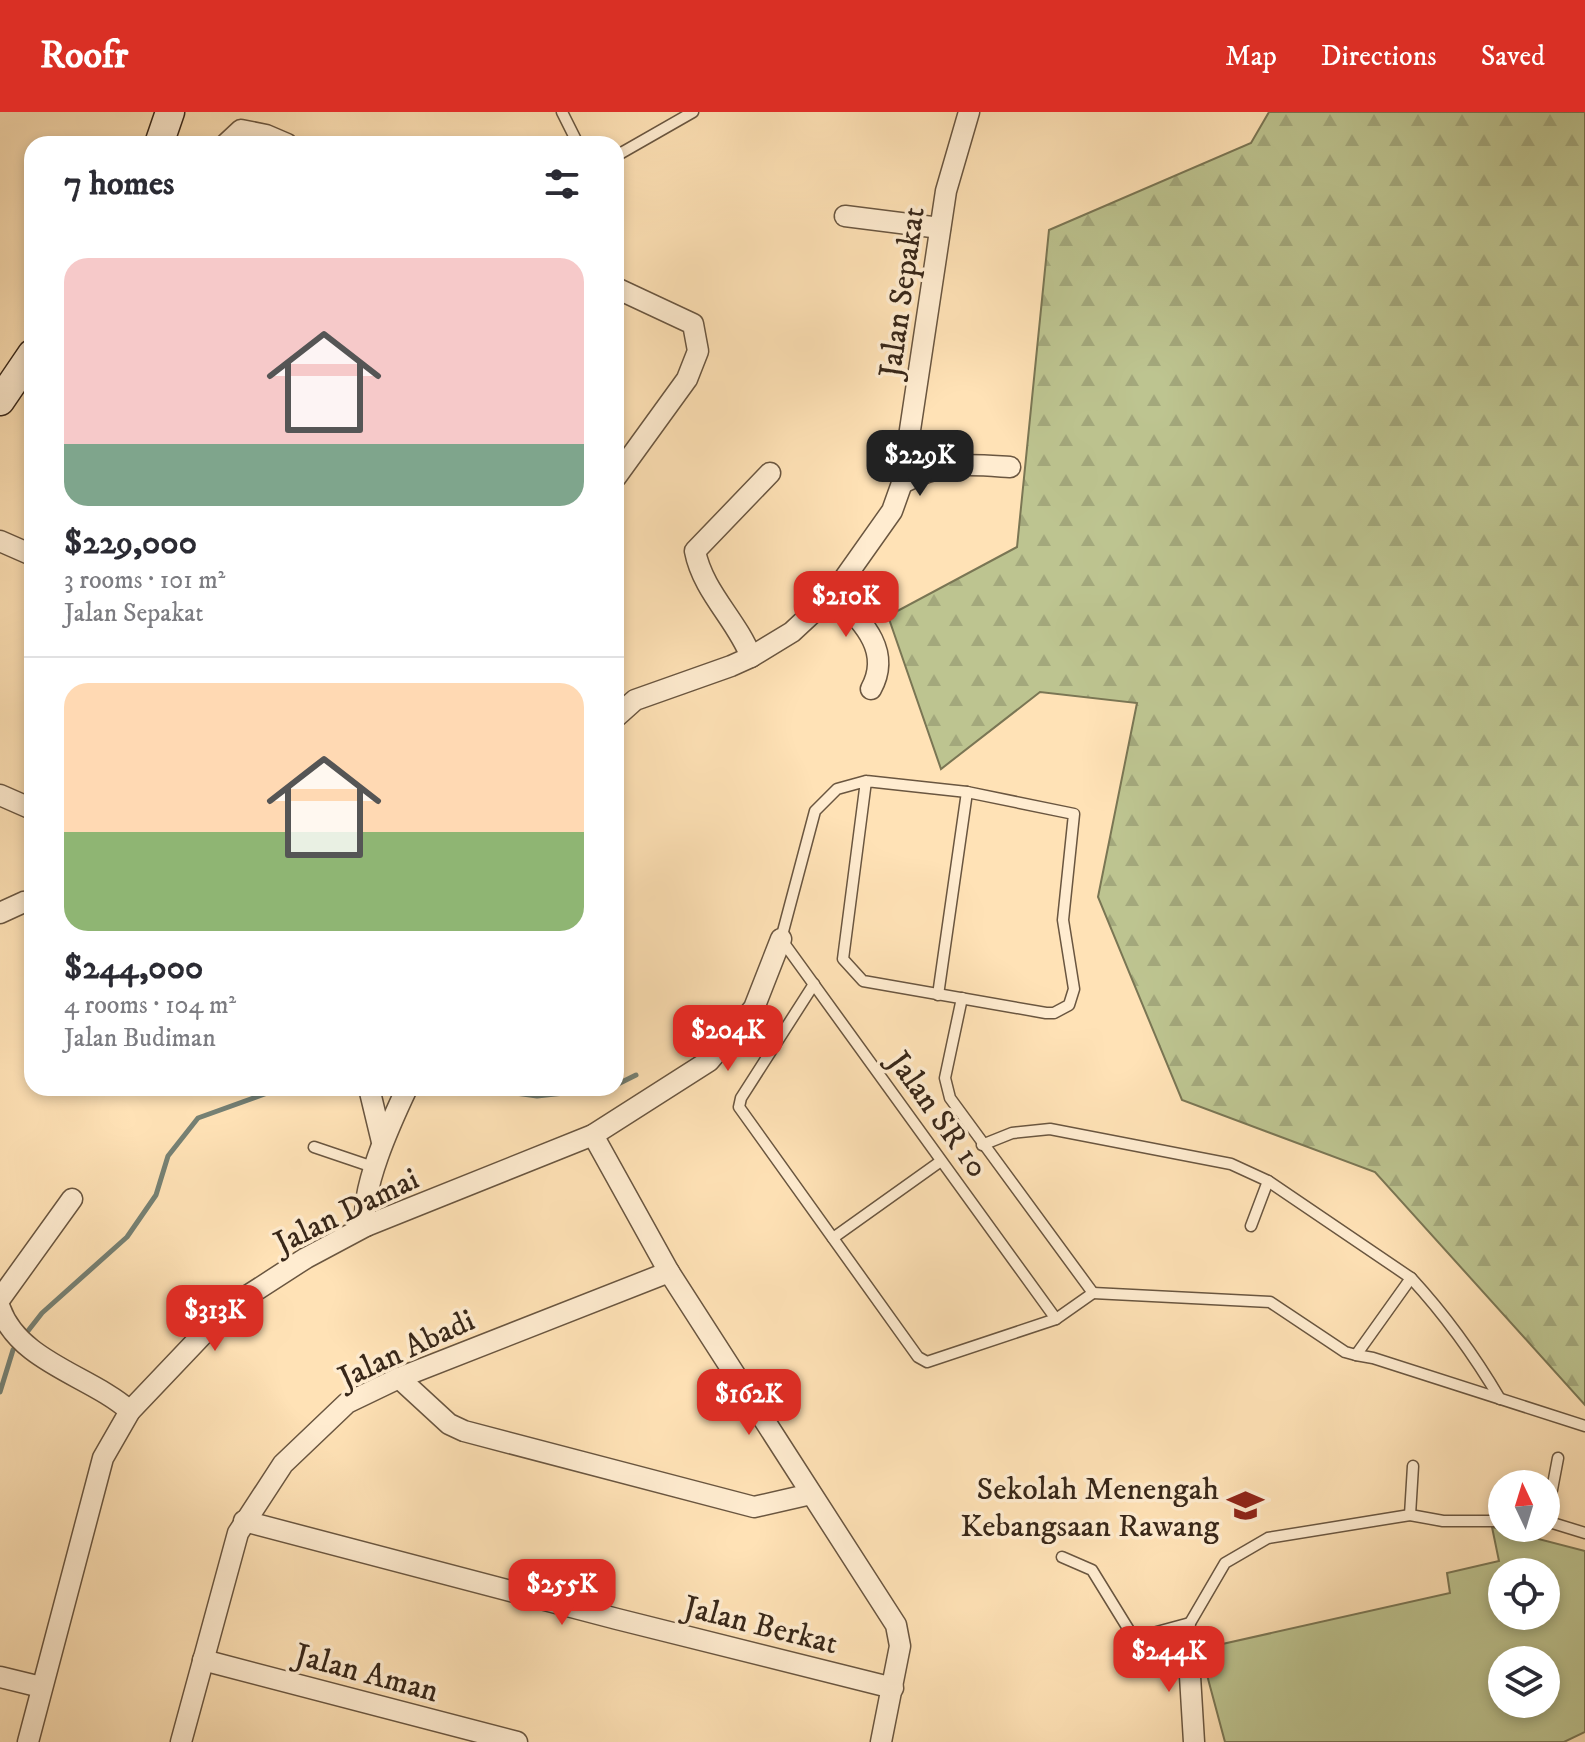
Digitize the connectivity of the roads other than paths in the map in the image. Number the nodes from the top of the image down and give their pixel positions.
1 (170, 112) edge
2 (562, 112) edge
3 (693, 112) edge
4 (969, 112) edge
5 (162, 136) edge
6 (235, 136) edge
7 (268, 136) edge
8 (574, 136) edge
9 (624, 151) edge
10 (845, 216) dead end
11 (940, 228) junction
12 (624, 292) edge
13 (24, 366) edge
14 (0, 401) edge
15 (624, 466) edge
16 (1010, 467) dead end
17 (770, 473) dead end
18 (902, 483) junction
19 (0, 541) edge
20 (24, 552) edge
21 (834, 593) junction
22 (751, 657) junction
23 (871, 689) dead end
24 (624, 710) edge
25 (866, 781) junction
26 (967, 792) junction
27 (0, 795) edge
28 (24, 806) edge
29 (24, 902) edge
30 (0, 913) edge
31 (781, 939) junction
32 (814, 984) junction
33 (938, 995) junction
34 (962, 998) junction
35 (371, 1096) edge
36 (403, 1096) edge
37 (593, 1135) junction
38 (382, 1142) junction
39 (982, 1145) junction
40 (314, 1147) dead end
41 (941, 1161) junction
42 (376, 1168) junction
43 (1268, 1181) junction
44 (72, 1199) dead end
45 (366, 1226) junction
46 (1251, 1226) dead end
47 (833, 1238) junction
48 (669, 1272) junction
49 (1411, 1278) junction
50 (1093, 1293) junction
51 (0, 1299) edge
52 (0, 1308) edge
53 (1056, 1319) junction
54 (1356, 1355) junction
55 (399, 1378) junction
56 (1500, 1399) junction
57 (130, 1411) junction
58 (1585, 1426) edge
59 (1558, 1458) dead end
60 (1413, 1466) dead end
61 (1556, 1470) edge
62 (811, 1494) junction
63 (1410, 1515) junction
64 (244, 1521) junction
65 (1488, 1521) edge
66 (1560, 1525) edge
67 (1585, 1533) edge
68 (1062, 1557) dead end
69 (1189, 1633) junction
70 (203, 1660) junction
71 (0, 1677) edge
72 (41, 1687) junction
73 (893, 1688) junction
74 (28, 1742) edge
75 (181, 1742) edge
76 (517, 1742) edge
77 (881, 1742) edge
78 (1194, 1742) edge

1 - 5 street
2 - 8 lane
3 - 9 lane
4 - 11 street, Jalan Sepakat
6 - 7 street
10 - 11 street
11 - 18 street, Jalan Sepakat
12 - 15 street
13 - 14 street
16 - 18 street
17 - 22 street
18 - 21 street, Jalan Sepakat
19 - 20 street
21 - 22 street, Jalan Sepakat
21 - 23 street
22 - 24 street, Jalan Sepakat
25 - 26 lane
25 - 31 lane
25 - 33 lane
26 - 33 lane
26 - 34 lane
27 - 28 street
29 - 30 street
31 - 32 lane, Jalan SR 10
31 - 37 street, Jalan Damai
32 - 41 lane, Jalan SR 10
32 - 47 lane
33 - 34 lane
34 - 39 lane
35 - 38 street
36 - 38 street
37 - 45 street, Jalan Damai
37 - 48 street
38 - 42 street
39 - 43 lane
39 - 50 lane
40 - 42 lane
41 - 47 lane
41 - 53 lane, Jalan SR 10
42 - 45 street
43 - 46 lane
43 - 49 lane
44 - 51 street
45 - 57 street, Jalan Damai
47 - 53 lane
48 - 55 street, Jalan Abadi
48 - 62 street
49 - 54 lane
49 - 56 lane
50 - 53 lane
50 - 54 lane
52 - 57 street
54 - 56 lane
55 - 62 street
55 - 64 street, Jalan Abadi
56 - 58 lane
57 - 72 street, Jalan Damai
59 - 61 lane
60 - 63 lane
62 - 73 street
63 - 65 lane
63 - 69 lane
64 - 70 street, Jalan Abadi
64 - 73 street, Jalan Berkat
66 - 67 lane
68 - 69 lane
69 - 78 street
70 - 75 street, Jalan Abadi
70 - 76 street, Jalan Aman
71 - 72 street
72 - 74 street, Jalan Damai
73 - 77 street

